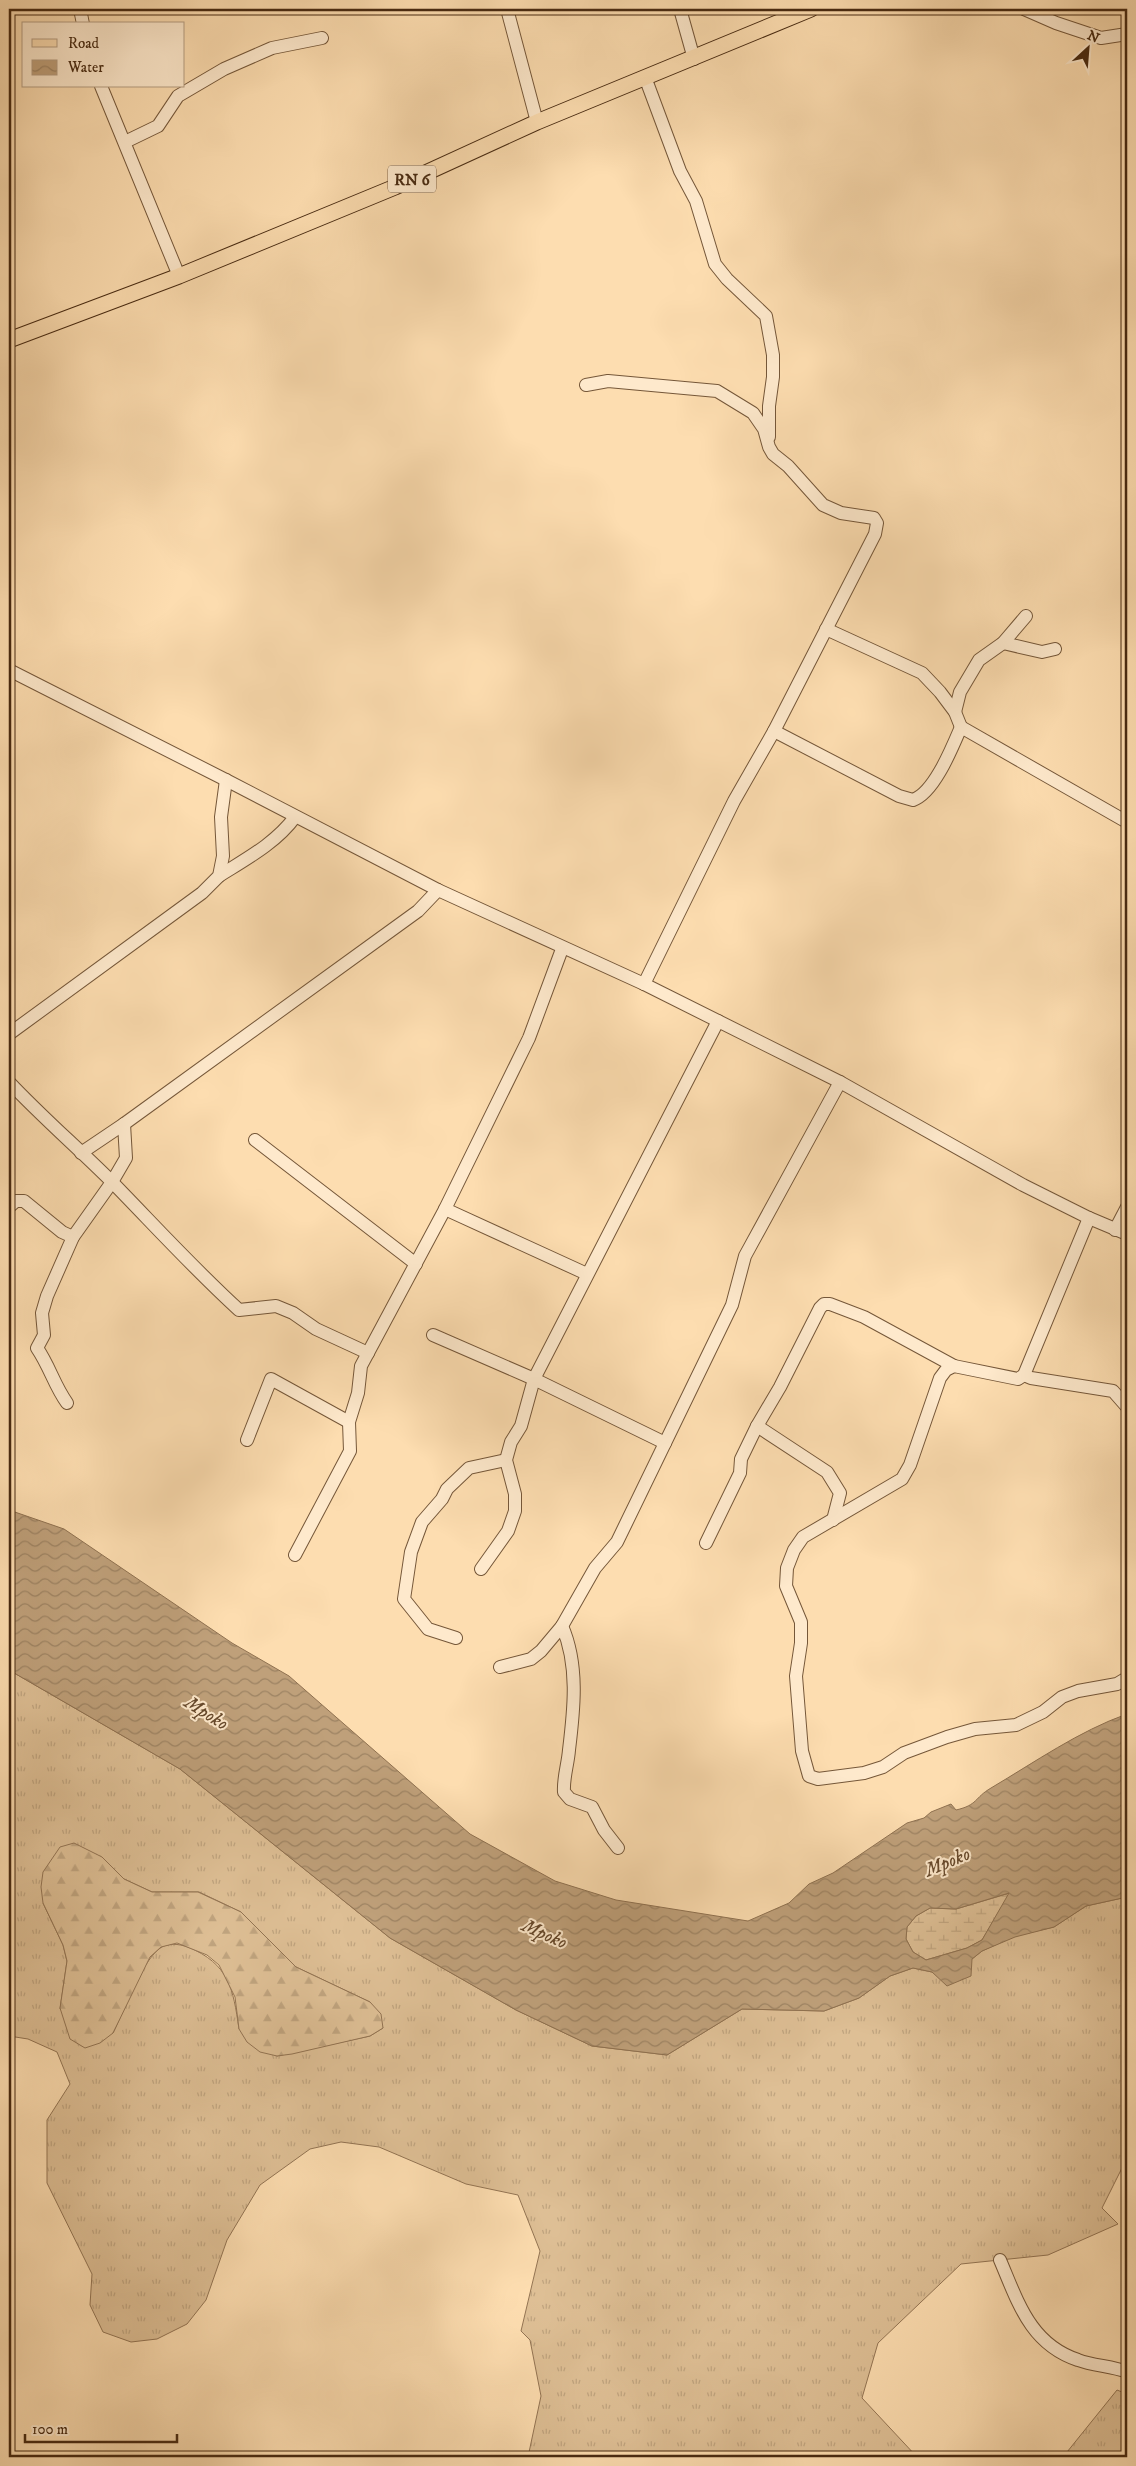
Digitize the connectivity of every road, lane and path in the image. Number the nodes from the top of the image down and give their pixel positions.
1 (80, 9) edge
2 (507, 9) edge
3 (680, 9) edge
4 (811, 9) edge
5 (1024, 9) edge
6 (83, 22) edge
7 (1127, 34) edge
8 (322, 38) dead end
9 (694, 58) junction
10 (645, 77) junction
11 (102, 88) edge
12 (537, 122) junction
13 (125, 142) junction
14 (179, 276) junction
15 (9, 340) edge
16 (586, 385) dead end
17 (769, 447) junction
18 (1026, 616) dead end
19 (826, 628) junction
20 (1003, 643) junction
21 (1055, 649) dead end
22 (9, 670) edge
23 (955, 712) junction
24 (961, 727) junction
25 (774, 731) junction
26 (226, 780) junction
27 (295, 817) junction
28 (1127, 822) edge
29 (219, 876) junction
30 (438, 890) junction
31 (562, 949) junction
32 (644, 984) junction
33 (718, 1022) junction
34 (9, 1034) edge
35 (9, 1082) edge
36 (840, 1082) junction
37 (124, 1124) junction
38 (255, 1140) dead end
39 (81, 1153) junction
40 (112, 1182) junction
41 (9, 1207) edge
42 (1127, 1207) edge
43 (445, 1209) junction
44 (1088, 1218) junction
45 (1121, 1232) edge
46 (73, 1237) junction
47 (416, 1264) junction
48 (587, 1274) junction
49 (433, 1335) dead end
50 (368, 1353) junction
51 (954, 1366) junction
52 (1024, 1375) junction
53 (534, 1379) junction
54 (67, 1403) dead end
55 (1127, 1408) edge
56 (349, 1422) junction
57 (757, 1426) junction
58 (247, 1440) dead end
59 (664, 1443) junction
60 (506, 1460) junction
61 (833, 1520) junction
62 (706, 1543) dead end
63 (295, 1555) dead end
64 (481, 1569) dead end
65 (562, 1626) junction
66 (456, 1638) dead end
67 (500, 1667) dead end
68 (1127, 1678) edge
69 (618, 1848) dead end
70 (1000, 2260) dead end
71 (1127, 2372) edge

1 - 6 street
2 - 12 street
3 - 9 street
4 - 9 main road, RN 6
5 - 7 street
8 - 13 street
9 - 10 main road, RN 6
10 - 12 main road, RN 6
10 - 17 street
11 - 13 street
12 - 14 main road, RN 6
13 - 14 street
14 - 15 main road, RN 6
16 - 17 street
17 - 19 street
18 - 20 street
19 - 23 street
19 - 25 street
20 - 21 street
20 - 23 street
22 - 26 street
23 - 24 street
24 - 25 street
24 - 28 street
25 - 32 street
26 - 27 street
26 - 29 street
27 - 29 street
27 - 30 street
29 - 34 street
30 - 31 street
30 - 37 street
31 - 32 street
31 - 43 street
32 - 33 street
33 - 36 street
33 - 48 street
35 - 39 street
36 - 44 street
36 - 59 street
37 - 39 street
37 - 40 street
38 - 47 street
39 - 40 street
40 - 46 street
40 - 50 street
41 - 46 street
42 - 45 street
43 - 47 street
43 - 48 street
44 - 45 street
44 - 52 street
46 - 54 street
47 - 50 street
48 - 53 street
49 - 53 street
50 - 56 street
51 - 52 street
51 - 57 street
51 - 61 street
52 - 55 street
53 - 59 street
53 - 60 street
56 - 58 street
56 - 63 street
57 - 61 street
57 - 62 street
59 - 65 street
60 - 64 street
60 - 66 street
61 - 68 street
65 - 67 street
65 - 69 street
70 - 71 street

